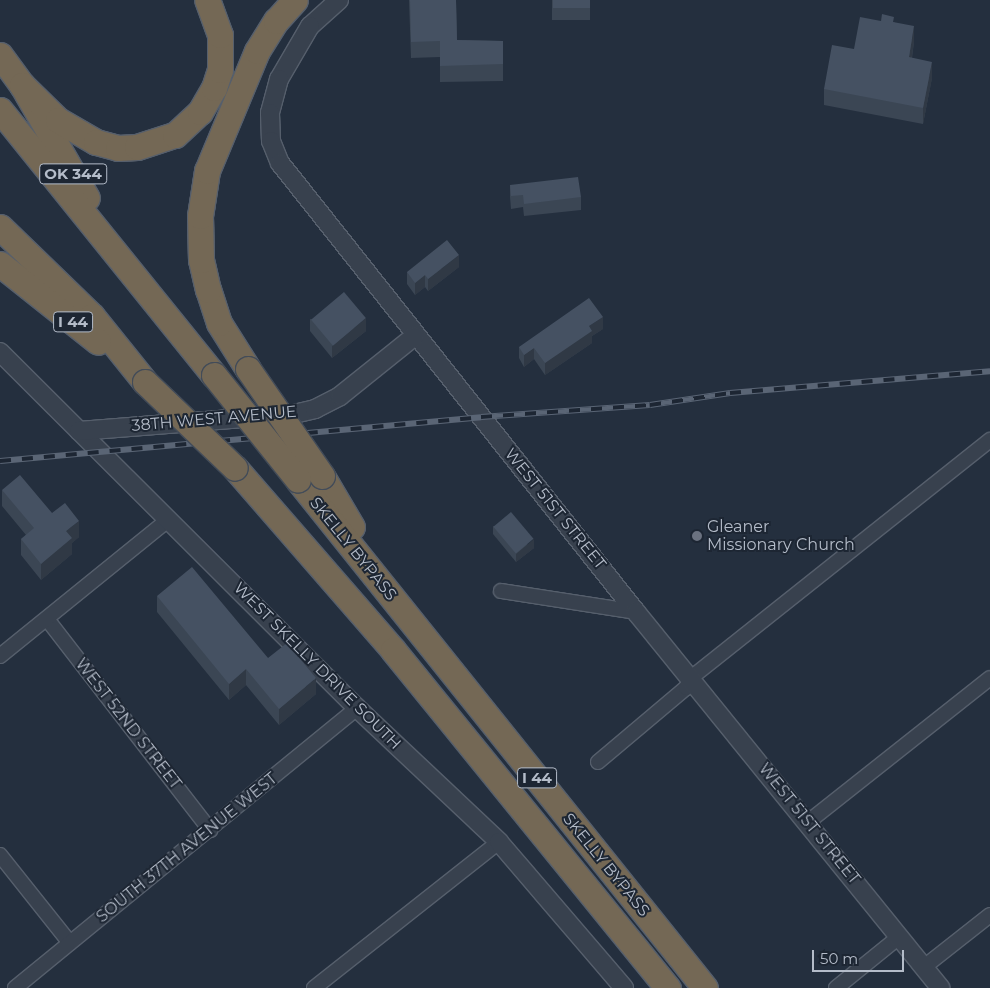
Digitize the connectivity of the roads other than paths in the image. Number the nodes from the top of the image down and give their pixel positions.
1 (207, 0) edge
2 (294, 0) edge
3 (333, 4) edge
4 (0, 55) edge
5 (22, 85) junction
6 (0, 110) edge
7 (0, 227) edge
8 (124, 263) junction
9 (0, 264) edge
10 (415, 336) junction
11 (0, 352) edge
12 (145, 382) junction
13 (79, 431) junction
14 (989, 443) edge
15 (310, 478) junction
16 (169, 519) junction
17 (501, 591) dead end
18 (636, 612) junction
19 (47, 619) junction
20 (0, 656) edge
21 (692, 677) junction
22 (990, 678) edge
23 (358, 708) junction
24 (598, 762) dead end
25 (807, 823) junction
26 (210, 830) junction
27 (499, 842) junction
28 (0, 855) edge
29 (990, 915) edge
30 (899, 937) junction
31 (70, 943) junction
32 (678, 954) junction
33 (924, 967) junction
34 (15, 988) edge
35 (314, 988) edge
36 (624, 988) edge
37 (668, 988) edge
38 (705, 988) edge
39 (718, 988) edge
40 (836, 988) edge
41 (941, 988) edge

1 - 5 highway
2 - 15 highway, bridge
3 - 10 street, WEST 51ST STREET
4 - 5 highway, OK 344
5 - 8 highway, OK 344
6 - 8 highway, SKELLY BYPASS / I 44
7 - 12 highway
8 - 15 highway, SKELLY BYPASS / I 44, bridge
9 - 12 highway, SKELLY BYPASS / I 44
10 - 13 street, 38TH WEST AVENUE
10 - 18 street, WEST 51ST STREET
11 - 13 street, WEST SKELLY DRIVE SOUTH
12 - 37 highway, SKELLY BYPASS / I 44, bridge
13 - 16 street, WEST SKELLY DRIVE SOUTH
14 - 21 street
15 - 32 highway, SKELLY BYPASS / I 44
16 - 19 street
16 - 23 street, WEST SKELLY DRIVE SOUTH
17 - 18 street
18 - 21 street, WEST 51ST STREET
19 - 20 street
19 - 26 street, WEST 52ND STREET
21 - 24 street
21 - 25 street, WEST 51ST STREET
22 - 25 street
23 - 26 street, SOUTH 37TH AVENUE WEST
23 - 27 street, WEST SKELLY DRIVE SOUTH
25 - 30 street, WEST 51ST STREET
26 - 31 street, SOUTH 37TH AVENUE WEST
27 - 35 street
27 - 36 street, WEST SKELLY DRIVE SOUTH
28 - 31 street
29 - 33 street
30 - 33 street, WEST 51ST STREET
30 - 40 street
31 - 34 street, SOUTH 37TH AVENUE WEST
32 - 38 highway, SKELLY BYPASS / I 44
32 - 39 highway
33 - 41 street, WEST 51ST STREET

